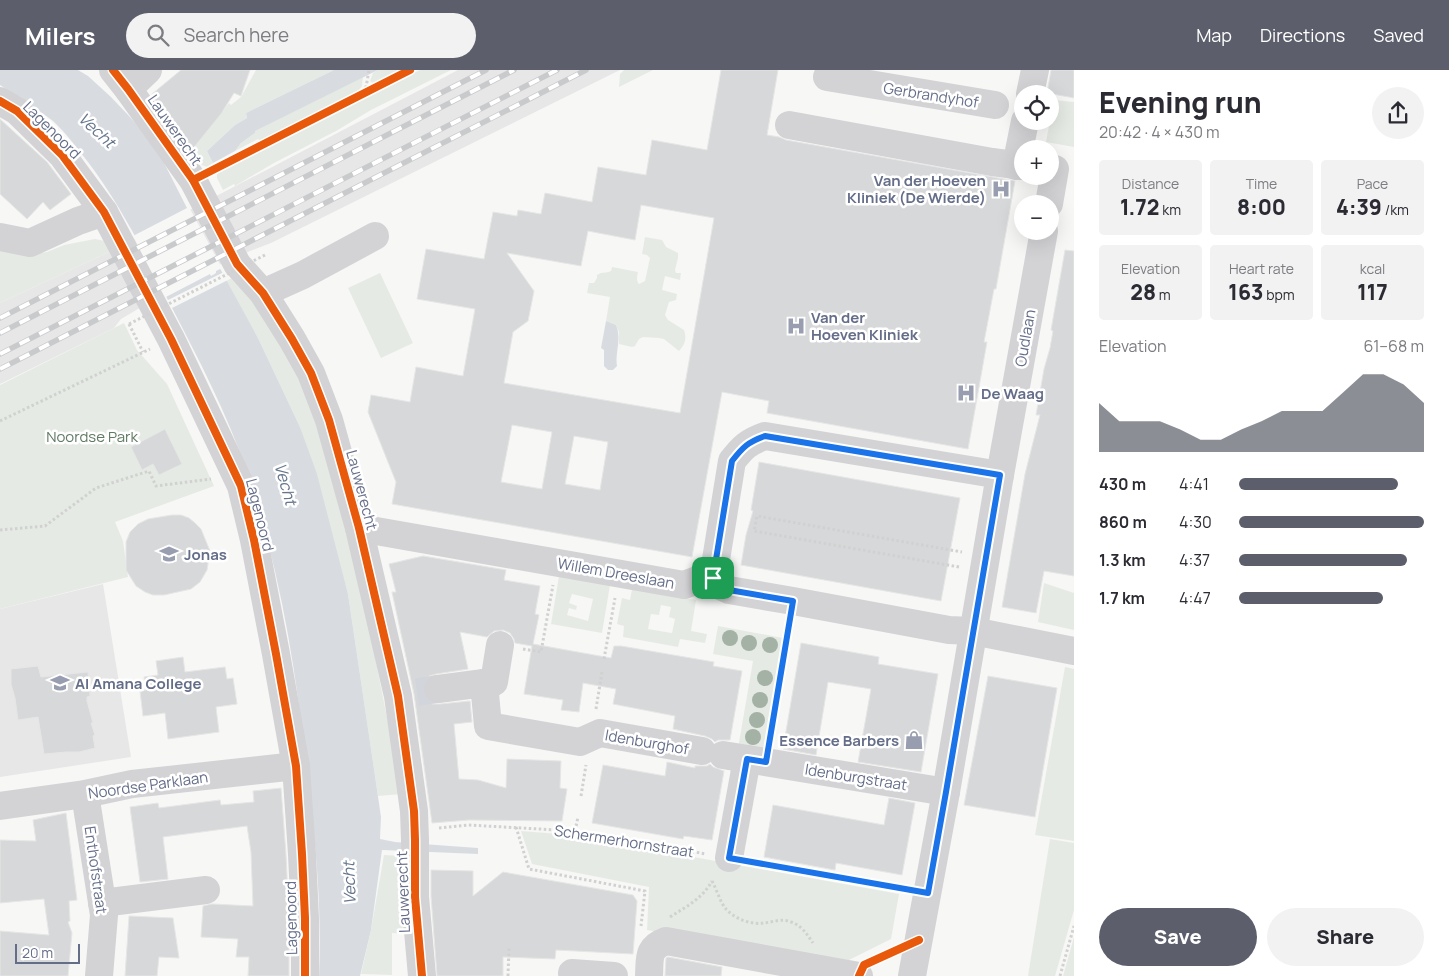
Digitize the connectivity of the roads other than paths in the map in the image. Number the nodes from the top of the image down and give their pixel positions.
1 (148, 70) edge
2 (844, 70) edge
3 (1035, 70) edge
4 (120, 79) edge
5 (1032, 85) edge
6 (0, 100) edge
7 (995, 105) dead end
8 (789, 126) dead end
9 (1014, 165) edge
10 (1060, 170) edge
11 (1052, 195) edge
12 (104, 212) junction
13 (375, 236) dead end
14 (0, 237) edge
15 (1042, 240) edge
16 (263, 293) junction
17 (1000, 475) junction
18 (359, 528) junction
19 (713, 578) junction
20 (973, 631) junction
21 (500, 645) road end
22 (1074, 651) edge
23 (484, 683) junction
24 (418, 692) junction
25 (734, 757) junction
26 (296, 766) junction
27 (946, 792) junction
28 (85, 794) junction
29 (0, 806) edge
30 (723, 857) road end
31 (206, 890) dead end
32 (102, 904) junction
33 (572, 973) dead end
34 (99, 976) edge
35 (305, 976) edge
36 (422, 976) edge
37 (614, 976) edge
38 (649, 976) edge
39 (859, 976) edge
40 (912, 976) edge

1 - 4 street
2 - 7 street, Gerbrandyhof
3 - 5 street
4 - 16 street, Lauwerecht
6 - 12 street, Lagenoord
8 - 9 street
10 - 11 street
12 - 14 street
12 - 26 street, Lagenoord
13 - 16 street
15 - 17 street, Oudlaan
16 - 18 street, Lauwerecht
17 - 19 street
17 - 20 street, Oudlaan
18 - 19 street, Willem Dreeslaan
18 - 24 street, Lauwerecht
19 - 20 street
20 - 22 street
20 - 27 street, Oudlaan
21 - 23 street
23 - 24 street
23 - 25 street, Idenburghof
24 - 36 street, Lauwerecht
25 - 27 street, Idenburgstraat
25 - 30 street
26 - 28 street, Noordse Parklaan
26 - 35 street, Lagenoord
27 - 40 street, Oudlaan
28 - 29 street, Noordse Parklaan
28 - 32 street, Enthofstraat
31 - 32 street
32 - 34 street, Enthofstraat
33 - 37 street
38 - 39 street

